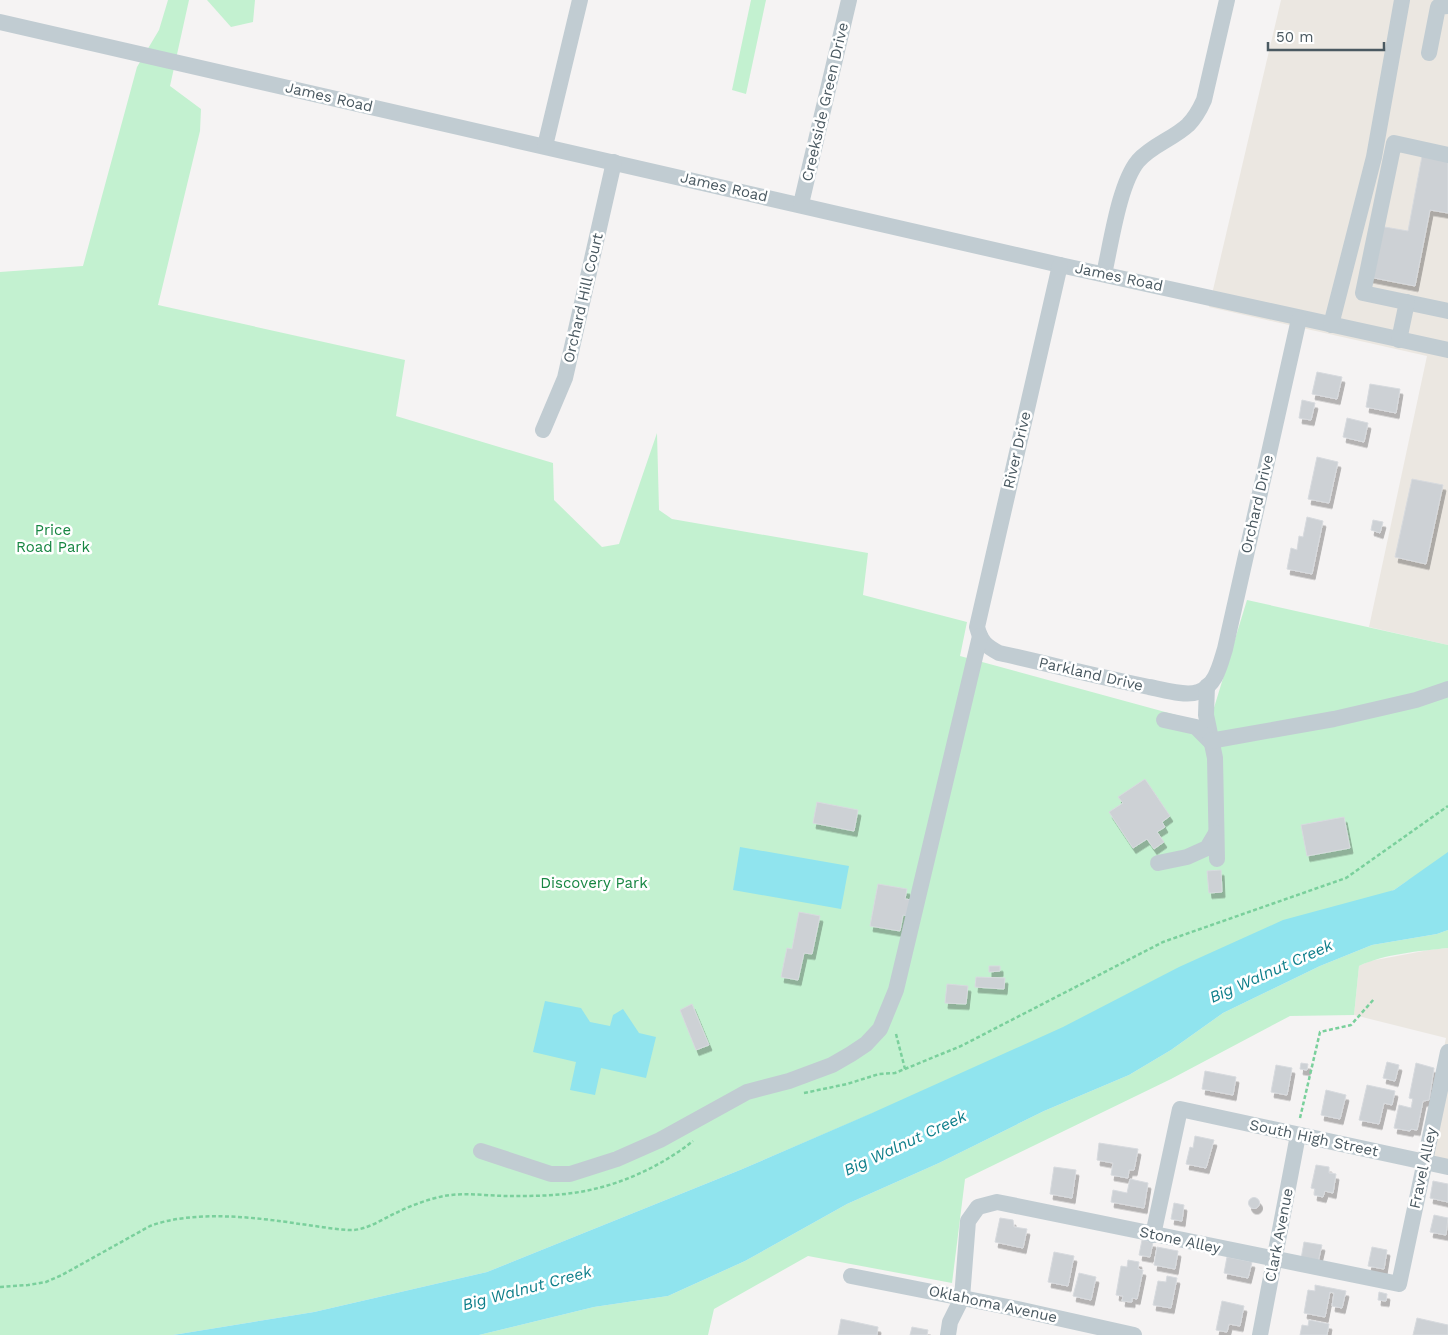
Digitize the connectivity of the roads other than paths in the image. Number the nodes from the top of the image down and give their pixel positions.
1 (580, 0) edge
2 (849, 0) edge
3 (1227, 0) edge
4 (1402, 0) edge
5 (1448, 6) edge
6 (0, 22) edge
7 (1429, 53) dead end
8 (545, 146) junction
9 (1448, 155) edge
10 (614, 162) junction
11 (801, 204) junction
12 (1060, 264) junction
13 (1104, 274) junction
14 (1407, 302) junction
15 (1448, 311) edge
16 (1299, 318) junction
17 (1331, 325) junction
18 (1399, 340) junction
19 (1448, 350) edge
20 (543, 430) dead end
21 (980, 636) junction
22 (1207, 686) junction
23 (1448, 689) edge
24 (1164, 720) dead end
25 (1210, 741) junction
26 (1216, 833) junction
27 (1217, 858) dead end
28 (1158, 863) dead end
29 (1448, 1052) edge
30 (1299, 1127) junction
31 (481, 1151) dead end
32 (1424, 1162) junction
33 (1448, 1167) edge
34 (1153, 1235) junction
35 (1274, 1260) junction
36 (851, 1276) dead end
37 (1399, 1284) joint
38 (962, 1298) junction
39 (948, 1335) edge
40 (1134, 1335) edge
41 (1260, 1335) edge

1 - 8 street
2 - 11 street, Creekside Green Drive
3 - 13 street
4 - 17 street
5 - 7 street
6 - 8 street, James Road
8 - 10 street, James Road
9 - 14 street
10 - 11 street, James Road
10 - 20 street, Orchard Hill Court
11 - 12 street, James Road
12 - 13 street, James Road
12 - 21 street, River Drive
13 - 16 street, James Road
14 - 15 street
14 - 18 street
16 - 17 street, James Road
16 - 22 street, Orchard Drive
17 - 18 street, James Road
18 - 19 street, James Road
21 - 22 street, Parkland Drive
21 - 31 street, River Drive
22 - 25 street
23 - 25 street
24 - 25 street
25 - 26 street
26 - 27 street
26 - 28 street
29 - 32 street, Fravel Alley
30 - 32 street, South High Street
30 - 34 street, South High Street
30 - 35 street, Clark Avenue
32 - 33 street, South High Street
32 - 37 street, Fravel Alley
34 - 35 street, Stone Alley
34 - 38 street, Stone Alley
35 - 37 street, Stone Alley
35 - 41 street, Clark Avenue
36 - 38 street, Oklahoma Avenue
38 - 39 street
38 - 40 street, Oklahoma Avenue

